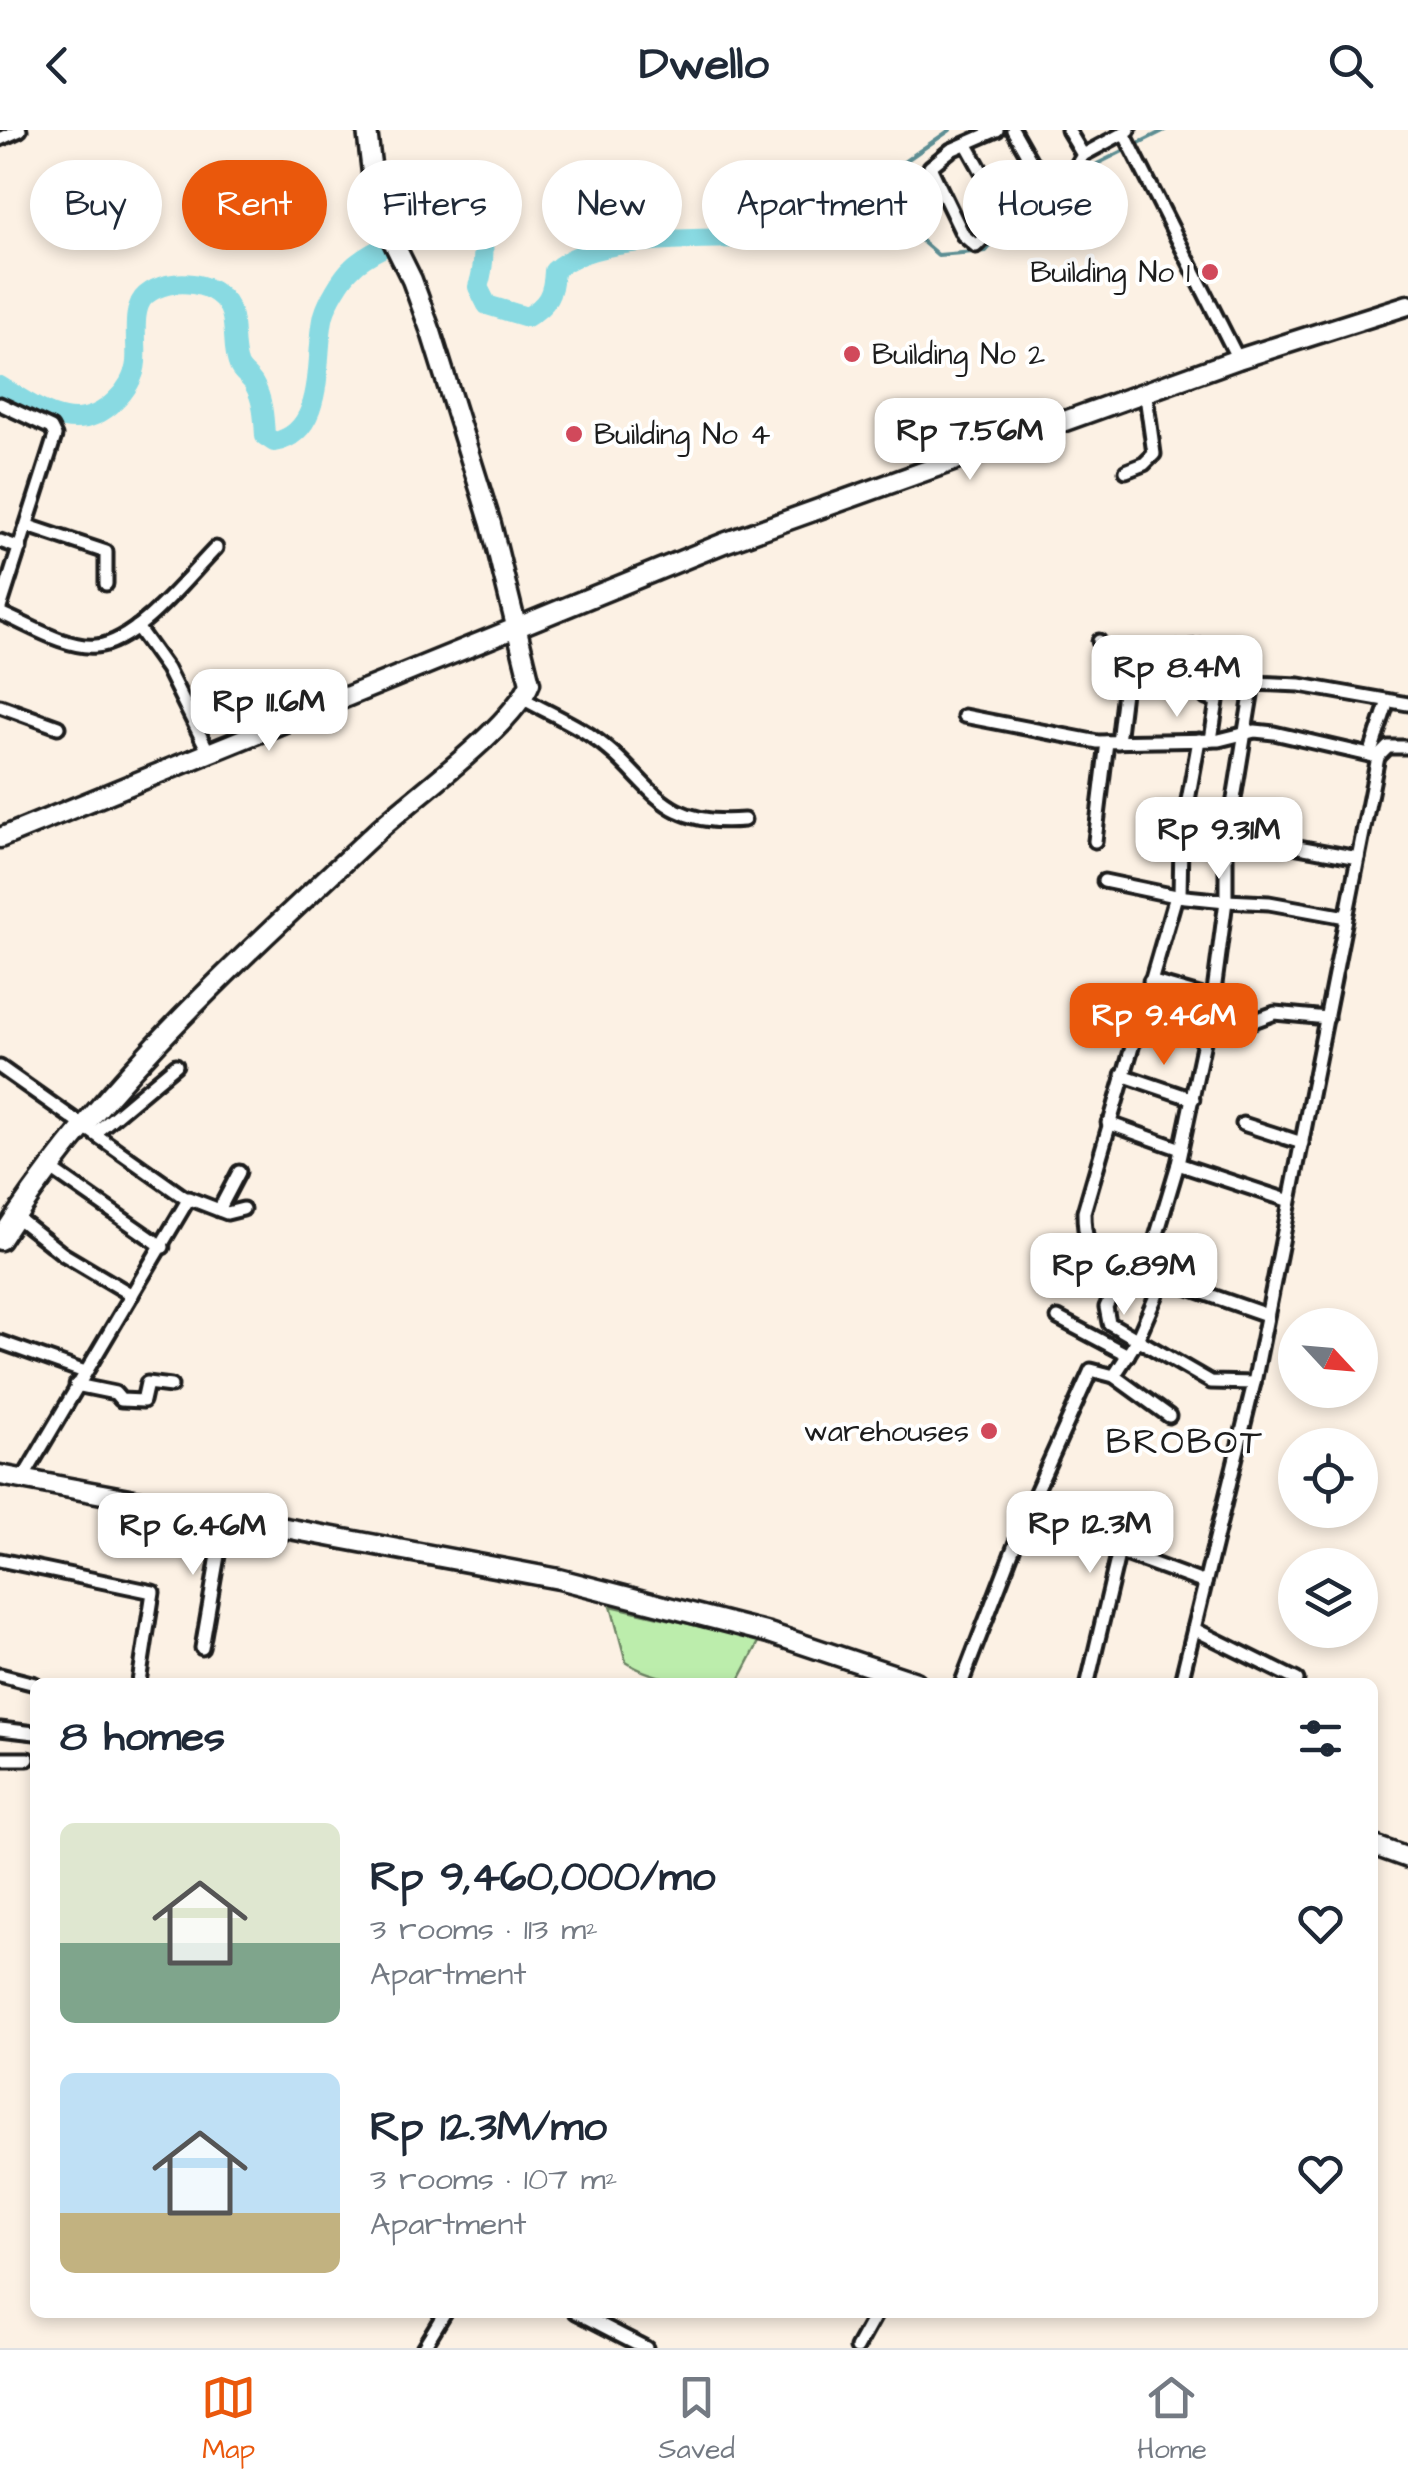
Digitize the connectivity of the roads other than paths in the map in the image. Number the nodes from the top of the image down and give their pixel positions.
1 (20, 130) edge
2 (366, 130) edge
3 (997, 130) edge
4 (1013, 130) edge
5 (1068, 130) edge
6 (1099, 130) edge
7 (1127, 131) edge
8 (0, 139) edge
9 (1107, 142) junction
10 (967, 145) junction
11 (1083, 155) junction
12 (975, 160) edge
13 (1030, 160) edge
14 (1080, 160) edge
15 (963, 231) edge
16 (1408, 305) edge
17 (1238, 360) junction
18 (1146, 396) junction
19 (0, 404) edge
20 (1126, 471) dead end
21 (28, 526) junction
22 (0, 541) edge
23 (20, 548) junction
24 (216, 548) dead end
25 (4, 584) edge
26 (106, 584) dead end
27 (0, 611) edge
28 (137, 627) junction
29 (520, 627) junction
30 (1098, 641) dead end
31 (1238, 643) dead end
32 (1208, 646) junction
33 (1129, 650) junction
34 (522, 698) junction
35 (1388, 700) junction
36 (1408, 704) edge
37 (0, 706) edge
38 (964, 716) dead end
39 (58, 727) dead end
40 (1245, 733) junction
41 (1204, 740) junction
42 (1112, 742) junction
43 (1408, 747) edge
44 (209, 753) junction
45 (1374, 756) junction
46 (744, 820) dead end
47 (1228, 834) junction
48 (0, 838) edge
49 (1095, 841) dead end
50 (1358, 858) junction
51 (1104, 881) dead end
52 (1178, 896) junction
53 (1226, 901) junction
54 (1346, 917) junction
55 (1150, 981) junction
56 (1214, 999) junction
57 (1210, 1018) junction
58 (1326, 1018) junction
59 (176, 1065) dead end
60 (0, 1067) edge
61 (1122, 1075) junction
62 (1193, 1100) junction
63 (1108, 1123) junction
64 (1244, 1124) dead end
65 (89, 1128) junction
66 (1302, 1142) junction
67 (1181, 1149) junction
68 (1178, 1164) junction
69 (50, 1168) junction
70 (239, 1172) dead end
71 (188, 1198) junction
72 (1287, 1200) junction
73 (243, 1209) dead end
74 (219, 1210) junction
75 (16, 1216) junction
76 (0, 1240) edge
77 (163, 1246) junction
78 (1126, 1265) junction
79 (1146, 1271) junction
80 (1164, 1278) junction
81 (132, 1295) junction
82 (1264, 1314) junction
83 (1058, 1318) dead end
84 (0, 1342) edge
85 (1136, 1342) junction
86 (1128, 1355) junction
87 (85, 1372) junction
88 (1114, 1376) junction
89 (1254, 1383) junction
90 (76, 1385) junction
91 (171, 1386) dead end
92 (1169, 1416) dead end
93 (0, 1475) edge
94 (22, 1480) junction
95 (1032, 1503) junction
96 (225, 1514) junction
97 (1118, 1551) junction
98 (0, 1560) edge
99 (1205, 1583) junction
100 (1194, 1629) junction
101 (202, 1648) dead end
102 (0, 1676) edge
103 (140, 1678) edge
104 (903, 1678) edge
105 (964, 1678) edge
106 (1089, 1678) edge
107 (1183, 1678) edge
108 (1293, 1678) edge
109 (30, 1683) edge
110 (0, 1730) edge
111 (30, 1733) edge
112 (0, 1759) edge
113 (28, 1759) dead end
114 (1378, 1847) edge
115 (1408, 1858) edge
116 (441, 2318) edge
117 (588, 2318) edge
118 (607, 2318) edge
119 (874, 2318) edge
120 (603, 2326) junction
121 (424, 2348) edge
122 (646, 2348) edge
123 (857, 2348) edge

1 - 8 street
2 - 29 street
3 - 10 street
4 - 13 street
5 - 11 street
6 - 9 street
7 - 9 street
7 - 17 street
9 - 11 street
10 - 12 street
10 - 15 street
11 - 14 street
16 - 17 street
17 - 18 street
18 - 20 street
18 - 29 street
19 - 21 street
21 - 23 street
21 - 26 street
22 - 23 street
23 - 25 street
24 - 28 street
25 - 27 street
27 - 28 street
28 - 44 street
29 - 34 street
29 - 44 street
30 - 33 street
31 - 32 street
32 - 33 street
32 - 41 street
33 - 42 street
34 - 46 street
34 - 65 street
35 - 36 street
35 - 40 street
35 - 45 street
37 - 39 street
38 - 42 street
40 - 41 street
40 - 45 street
40 - 47 street
41 - 42 street
41 - 52 street
42 - 49 street
43 - 45 street
44 - 48 street
45 - 50 street
47 - 50 street
47 - 53 street
50 - 54 street
51 - 52 street
52 - 53 street
52 - 55 street
53 - 54 street
53 - 56 street
54 - 58 street
55 - 56 street
55 - 61 street
56 - 57 street
57 - 58 street
57 - 62 street
58 - 66 street
59 - 65 street
60 - 65 street
61 - 62 street
61 - 63 street
62 - 67 street
63 - 67 street
63 - 78 street
64 - 66 street
65 - 69 street
65 - 71 street
66 - 72 street
67 - 68 street
68 - 72 street
68 - 79 street
69 - 75 street
69 - 77 street
70 - 74 street
71 - 74 street
71 - 77 street
72 - 82 street
73 - 74 street
75 - 76 street
75 - 81 street
77 - 81 street
78 - 79 street
78 - 85 street
79 - 80 street
80 - 82 street
80 - 85 street
81 - 87 street
82 - 89 street
83 - 86 street
84 - 87 street
85 - 86 street
85 - 89 street
86 - 88 street
87 - 90 street
88 - 92 street
88 - 95 street
89 - 99 street
90 - 91 street
90 - 94 street
93 - 94 street
94 - 96 street
95 - 97 street
95 - 105 street
96 - 101 street
96 - 104 street
97 - 99 street
97 - 106 street
98 - 103 street
99 - 100 street
100 - 107 street
100 - 108 street
102 - 109 street
110 - 111 street
112 - 113 street
114 - 115 street
116 - 121 street
117 - 120 street
118 - 120 street
119 - 123 street
120 - 122 street

